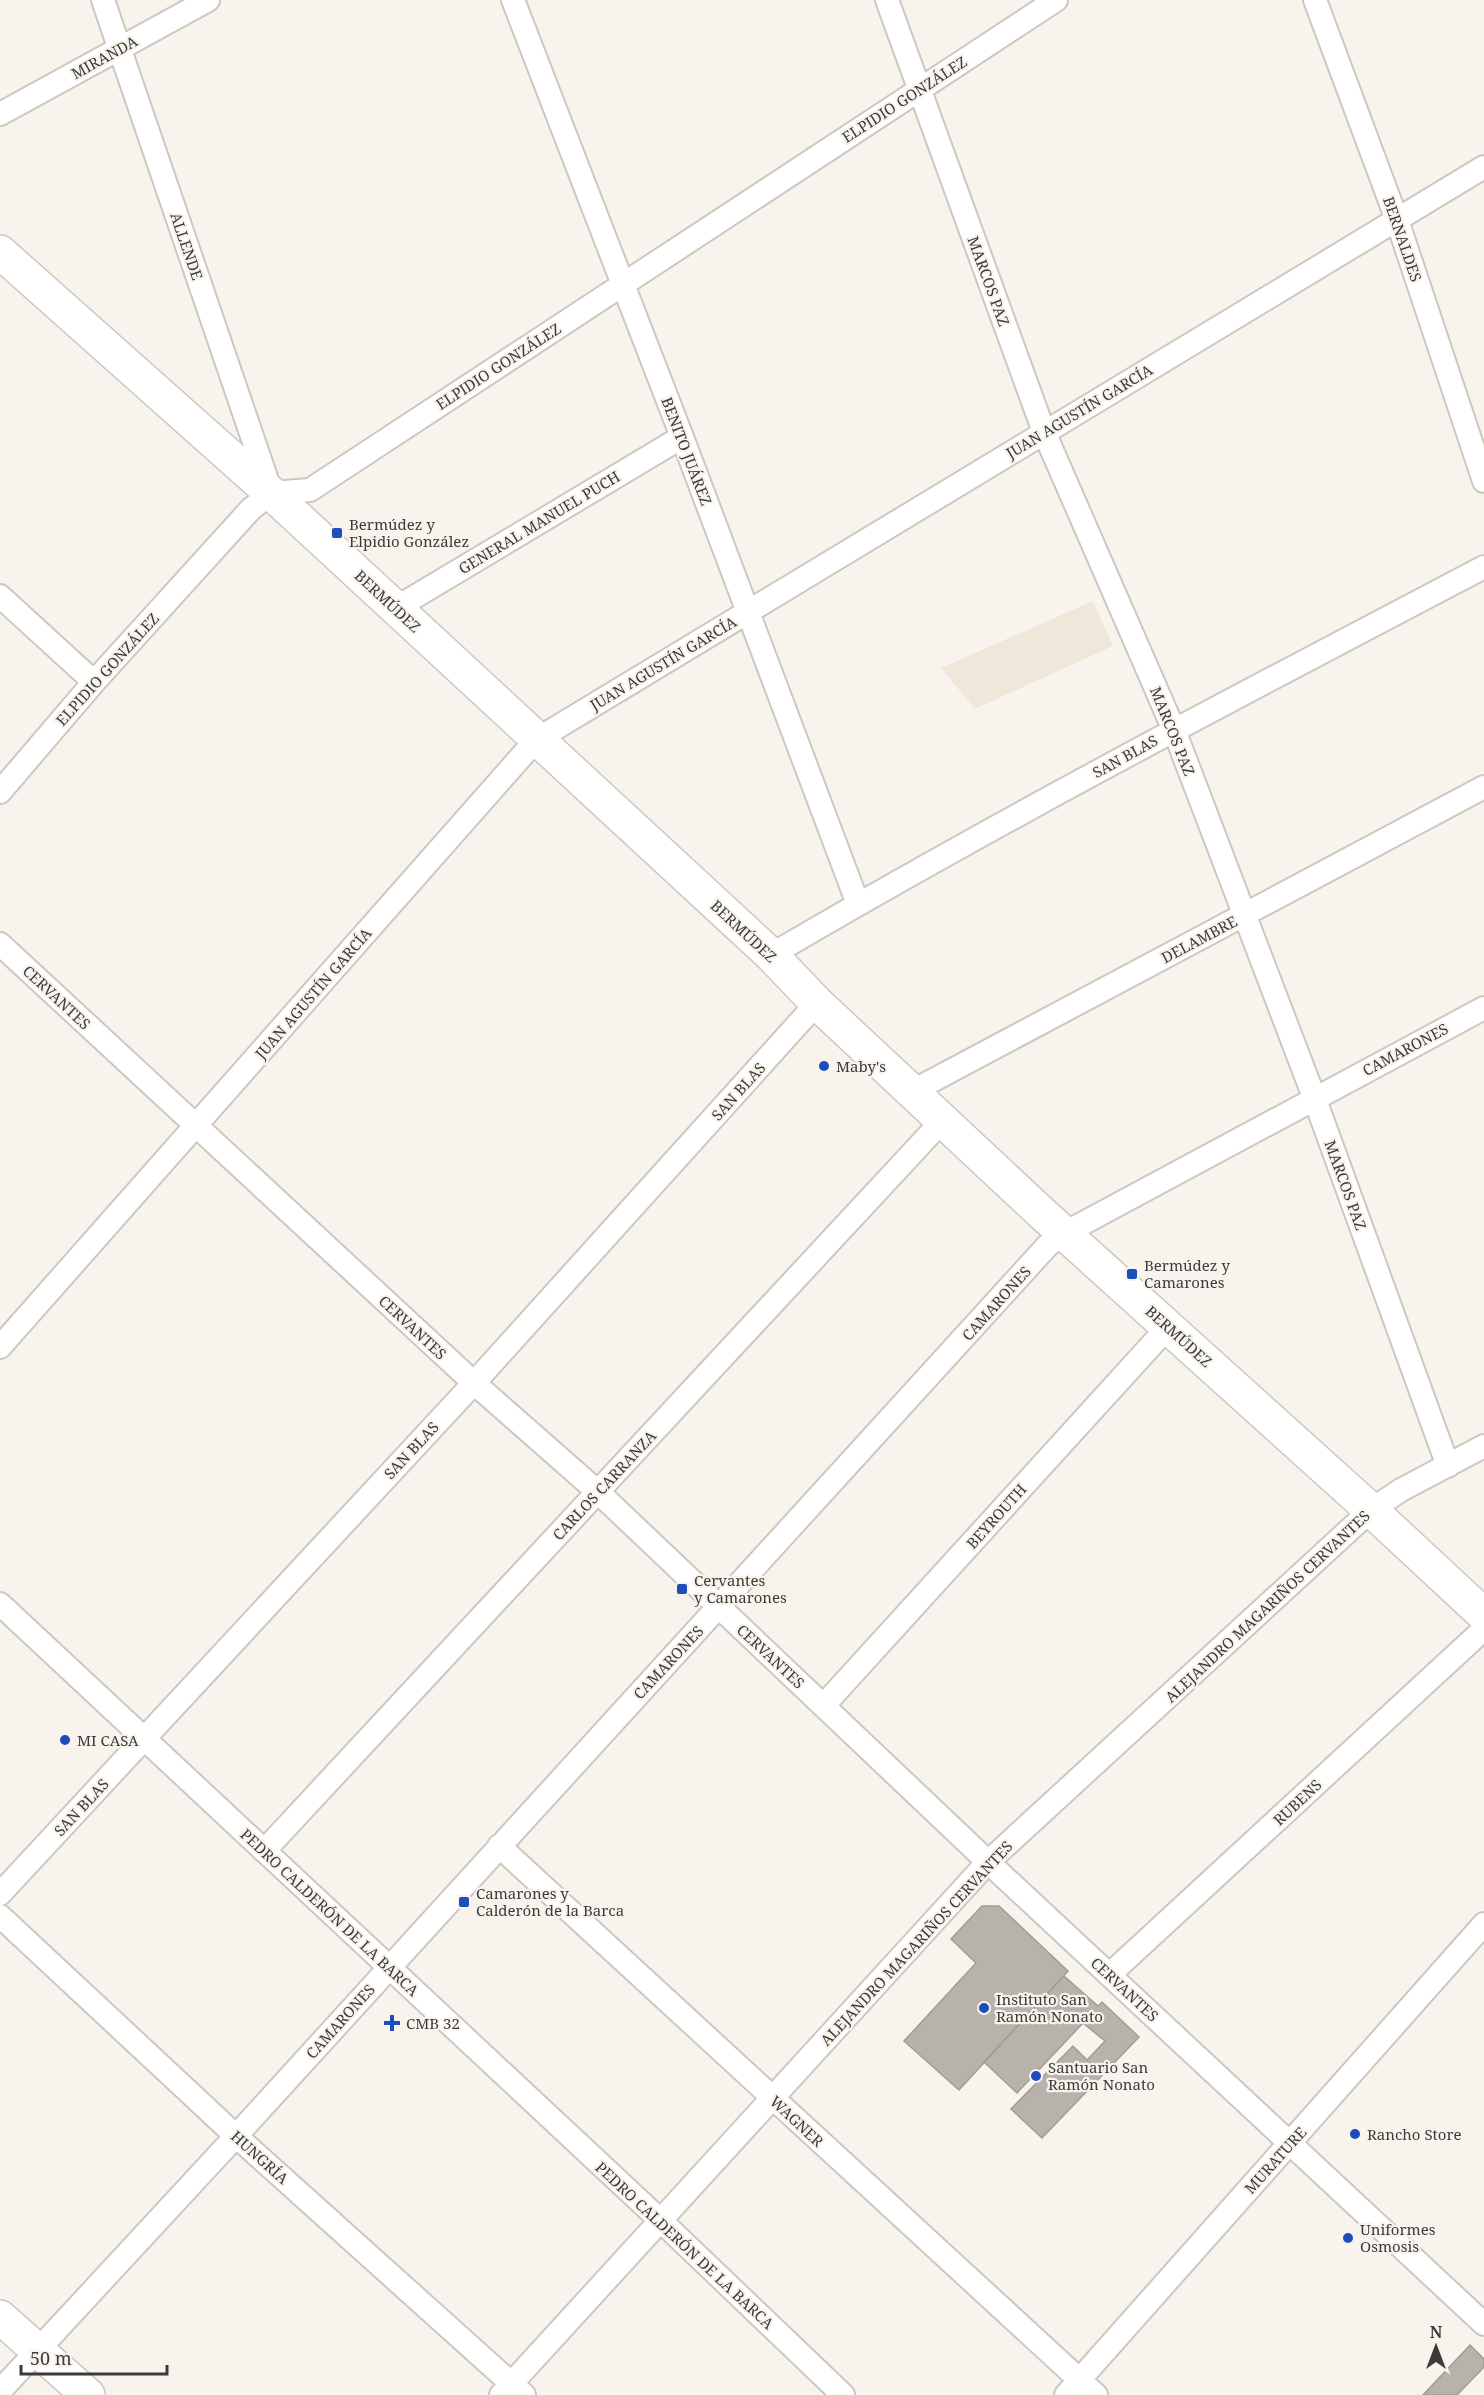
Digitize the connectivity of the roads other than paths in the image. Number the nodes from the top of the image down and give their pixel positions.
1 (103, 0) edge
2 (208, 0) edge
3 (513, 0) edge
4 (887, 0) edge
5 (1056, 0) edge
6 (1315, 0) edge
7 (119, 48) junction
8 (919, 90) junction
9 (0, 114) edge
10 (1484, 167) edge
11 (1397, 220) junction
12 (1, 256) edge
13 (622, 285) junction
14 (1044, 432) junction
15 (682, 437) junction
16 (1484, 481) edge
17 (271, 493) junction
18 (1484, 567) edge
19 (0, 596) edge
20 (396, 608) junction
21 (748, 613) junction
22 (94, 682) junction
23 (1174, 730) junction
24 (536, 740) junction
25 (1484, 787) edge
26 (0, 792) edge
27 (858, 904) junction
28 (1245, 915) junction
29 (0, 944) edge
30 (771, 955) junction
31 (817, 1004) junction
32 (1484, 1008) edge
33 (914, 1091) junction
34 (1314, 1097) junction
35 (943, 1120) junction
36 (197, 1126) junction
37 (1065, 1233) junction
38 (1168, 1327) junction
39 (0, 1347) edge
40 (474, 1383) junction
41 (1484, 1446) edge
42 (1448, 1466) junction
43 (597, 1492) junction
44 (1371, 1510) junction
45 (0, 1604) edge
46 (718, 1607) junction
47 (1484, 1615) edge
48 (1484, 1629) edge
49 (824, 1706) junction
50 (144, 1739) junction
51 (499, 1846) junction
52 (264, 1851) junction
53 (988, 1862) junction
54 (0, 1894) edge
55 (0, 1916) edge
56 (1484, 1924) edge
57 (389, 1968) junction
58 (1109, 1975) junction
59 (771, 2097) junction
60 (236, 2136) junction
61 (1290, 2143) junction
62 (660, 2220) junction
63 (0, 2317) edge
64 (1484, 2324) edge
65 (38, 2350) junction
66 (1072, 2387) edge
67 (0, 2391) edge
68 (512, 2391) edge
69 (88, 2395) edge
70 (843, 2395) edge
71 (1096, 2395) edge

1 - 7 street, ALLENDE
2 - 7 street, MIRANDA
3 - 13 street, BENITO JUÁREZ
4 - 8 street, MARCOS PAZ
5 - 8 street, ELPIDIO GONZÁLEZ
6 - 11 street, BERNALDES
7 - 9 street, MIRANDA
7 - 17 street, ALLENDE
8 - 13 street, ELPIDIO GONZÁLEZ
8 - 14 street, MARCOS PAZ
10 - 11 street, JUAN AGUSTÍN GARCÍA
11 - 14 street, JUAN AGUSTÍN GARCÍA
11 - 16 street, BERNALDES
12 - 17 street, BERMÚDEZ
13 - 15 street, BENITO JUÁREZ
13 - 17 street, ELPIDIO GONZÁLEZ
14 - 21 street, JUAN AGUSTÍN GARCÍA
14 - 23 street, MARCOS PAZ
15 - 20 street, GENERAL MANUEL PUCH
15 - 21 street, BENITO JUÁREZ
17 - 20 street, BERMÚDEZ
17 - 22 street, ELPIDIO GONZÁLEZ
18 - 23 street, SAN BLAS
19 - 22 street
20 - 24 street, BERMÚDEZ
21 - 24 street, JUAN AGUSTÍN GARCÍA
21 - 27 street, BENITO JUÁREZ
22 - 26 street, ELPIDIO GONZÁLEZ
23 - 27 street, SAN BLAS
23 - 28 street, MARCOS PAZ
24 - 30 street, BERMÚDEZ
24 - 36 street, JUAN AGUSTÍN GARCÍA
25 - 28 street, DELAMBRE
27 - 30 street, SAN BLAS
28 - 33 street, DELAMBRE
28 - 34 street, MARCOS PAZ
29 - 36 street, CERVANTES
30 - 31 street, BERMÚDEZ
31 - 33 street, BERMÚDEZ
31 - 40 street, SAN BLAS
32 - 34 street, CAMARONES
33 - 35 street, BERMÚDEZ
34 - 37 street, CAMARONES
34 - 42 street, MARCOS PAZ
35 - 37 street, BERMÚDEZ
35 - 43 street, CARLOS CARRANZA
36 - 39 street, JUAN AGUSTÍN GARCÍA
36 - 40 street, CERVANTES
37 - 38 street, BERMÚDEZ
37 - 46 street, CAMARONES
38 - 44 street, BERMÚDEZ
38 - 49 street, BEYROUTH
40 - 43 street, CERVANTES
40 - 50 street, SAN BLAS
41 - 42 street, ALEJANDRO MAGARIÑOS CERVANTES
42 - 44 street, ALEJANDRO MAGARIÑOS CERVANTES
43 - 46 street, CERVANTES
43 - 52 street, CARLOS CARRANZA
44 - 47 street, BERMÚDEZ
44 - 53 street, ALEJANDRO MAGARIÑOS CERVANTES
45 - 50 street, PEDRO CALDERÓN DE LA BARCA
46 - 49 street, CERVANTES
46 - 51 street, CAMARONES
48 - 58 street, RUBENS
49 - 53 street, CERVANTES
50 - 52 street, PEDRO CALDERÓN DE LA BARCA
50 - 54 street, SAN BLAS
51 - 57 street, CAMARONES
51 - 59 street, WAGNER
52 - 57 street, PEDRO CALDERÓN DE LA BARCA
53 - 58 street, CERVANTES
53 - 59 street, ALEJANDRO MAGARIÑOS CERVANTES
55 - 60 street, HUNGRÍA
56 - 61 street, MURATURE
57 - 60 street, CAMARONES
57 - 62 street, PEDRO CALDERÓN DE LA BARCA
58 - 61 street, CERVANTES
59 - 62 street, ALEJANDRO MAGARIÑOS CERVANTES
59 - 66 street, WAGNER
60 - 65 street, CAMARONES
60 - 68 street, HUNGRÍA
61 - 64 street, CERVANTES
61 - 66 street, MURATURE
62 - 68 street, ALEJANDRO MAGARIÑOS CERVANTES
62 - 70 street, PEDRO CALDERÓN DE LA BARCA
63 - 65 street
65 - 67 street, CAMARONES
65 - 69 street
66 - 71 street, WAGNER

